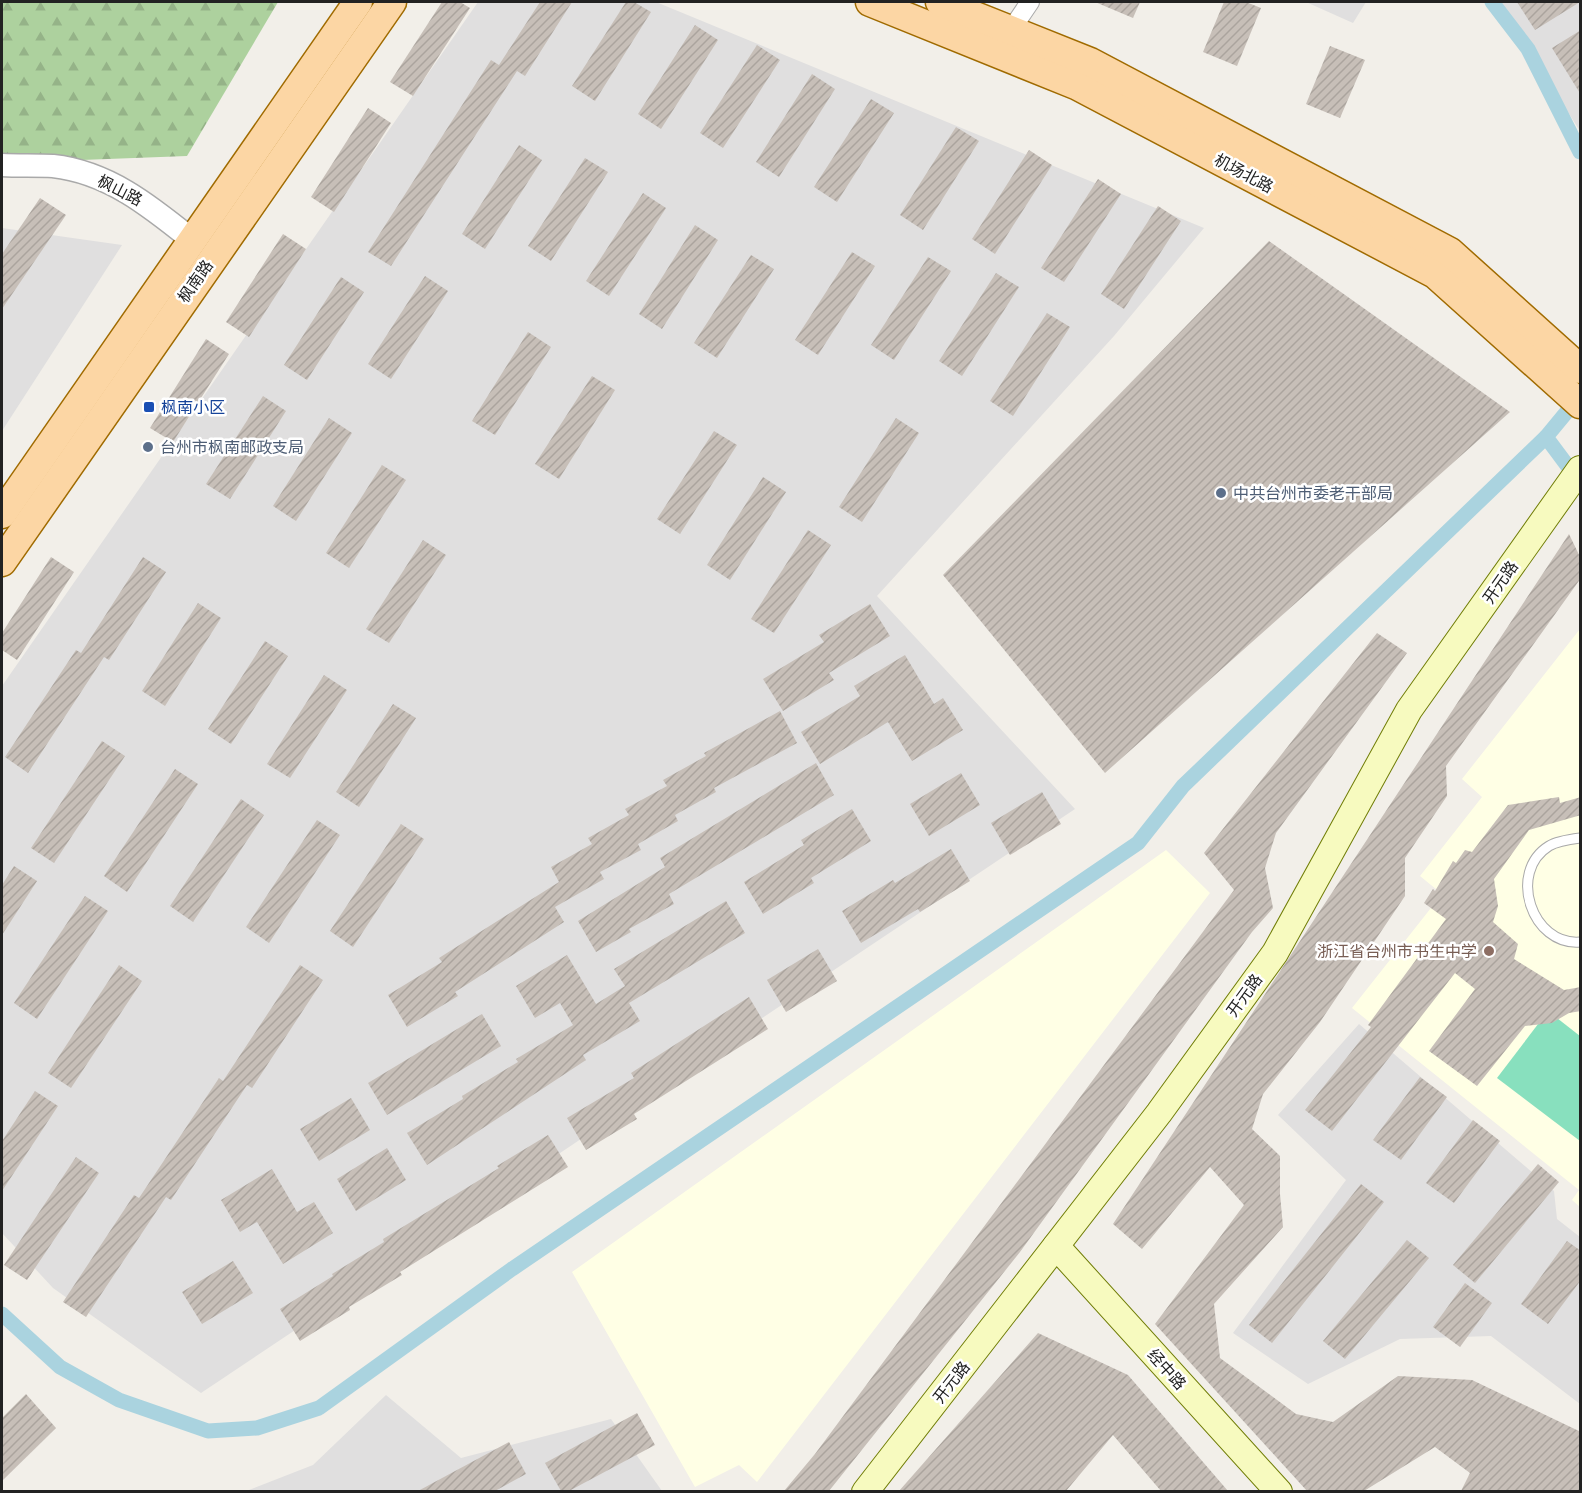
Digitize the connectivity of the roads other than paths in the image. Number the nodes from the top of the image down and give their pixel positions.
1 (358, 2) edge
2 (870, 2) edge
3 (940, 2) edge
4 (1030, 2) edge
5 (392, 5) edge
6 (1011, 30) junction
7 (2, 165) edge
8 (191, 239) junction
9 (1581, 369) edge
10 (1581, 404) edge
11 (1581, 469) edge
12 (2, 514) edge
13 (2, 562) edge
14 (1581, 838) edge
15 (1581, 942) edge
16 (1056, 1246) junction
17 (865, 1491) edge
18 (1278, 1491) edge

1 - 8 main road, 枫南路
2 - 10 main road, 机场北路
3 - 6 main road, 机场北路
4 - 6 street
5 - 13 main road, 枫南路
6 - 9 main road, 机场北路
7 - 8 street, 枫山路
8 - 12 main road, 枫南路
11 - 16 main road, 开元路
14 - 15 lane
16 - 17 main road, 开元路
16 - 18 main road, 经中路

